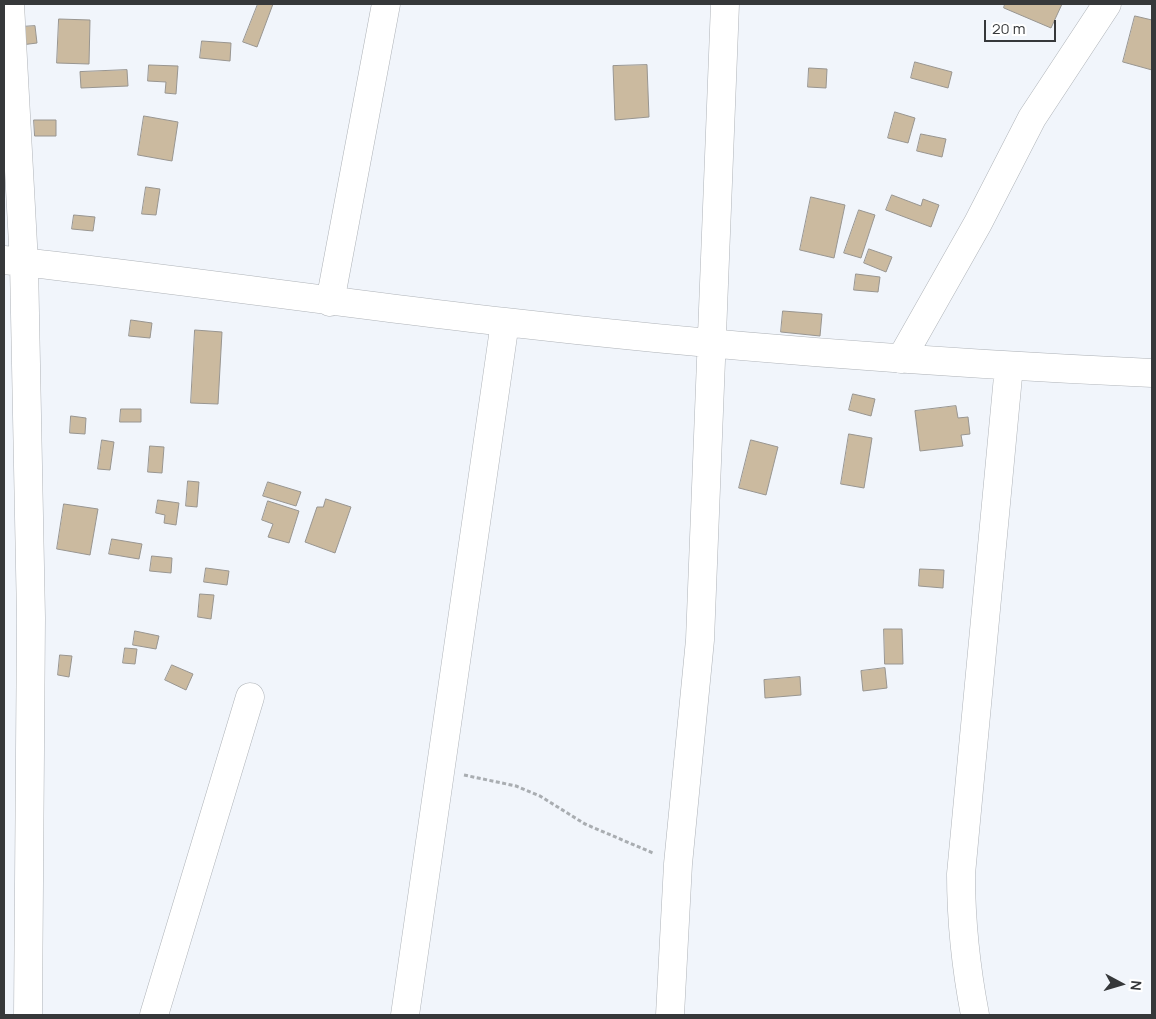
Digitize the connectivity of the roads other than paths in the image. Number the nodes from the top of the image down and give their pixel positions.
1 (10, 4) edge
2 (386, 4) edge
3 (725, 4) edge
4 (1107, 4) edge
5 (14, 262) edge
6 (330, 302) junction
7 (505, 322) junction
8 (713, 345) junction
9 (901, 359) junction
10 (1010, 366) junction
11 (1152, 372) edge
12 (250, 697) dead end
13 (28, 1015) edge
14 (154, 1015) edge
15 (405, 1015) edge
16 (670, 1015) edge
17 (975, 1015) edge

1 - 5 street
2 - 6 street
3 - 8 street
4 - 9 street
5 - 6 street
5 - 13 street
6 - 7 street
7 - 8 street
7 - 15 street
8 - 9 street
8 - 16 street
9 - 10 street
10 - 11 street
10 - 17 street
12 - 14 street

